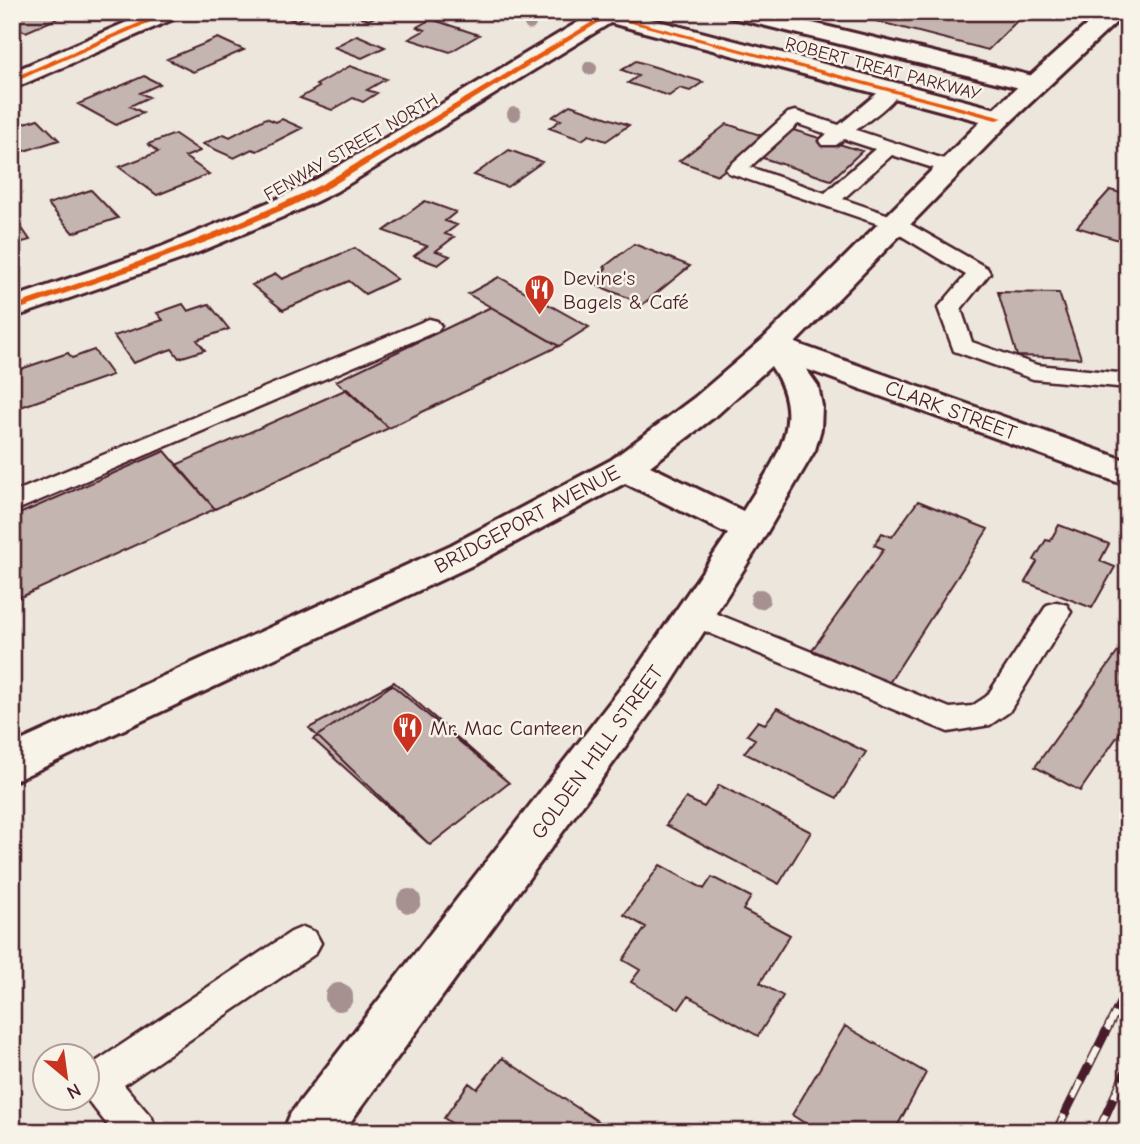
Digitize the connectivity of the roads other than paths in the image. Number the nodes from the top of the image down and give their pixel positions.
1 (170, 12) edge
2 (737, 12) edge
3 (1115, 12) edge
4 (605, 13) edge
5 (12, 81) edge
6 (1036, 84) junction
7 (892, 90) junction
8 (999, 118) junction
9 (835, 136) junction
10 (889, 147) junction
11 (949, 167) junction
12 (797, 169) dead end
13 (780, 184) junction
14 (828, 201) junction
15 (894, 223) junction
16 (12, 309) edge
17 (429, 326) dead end
18 (774, 346) junction
19 (1128, 380) edge
20 (624, 468) junction
21 (1128, 474) edge
22 (12, 503) edge
23 (750, 530) junction
24 (1057, 612) dead end
25 (695, 616) junction
26 (12, 765) edge
27 (303, 943) dead end
28 (138, 1132) edge
29 (310, 1132) edge

1 - 5 main road
2 - 6 main road, ROBERT TREAT PARKWAY
3 - 6 main road, BRIDGEPORT AVENUE
4 - 7 main road, ROBERT TREAT PARKWAY
4 - 16 main road, FENWAY STREET NORTH
6 - 8 main road, BRIDGEPORT AVENUE
7 - 8 main road, ROBERT TREAT PARKWAY
7 - 9 lane
8 - 11 main road, BRIDGEPORT AVENUE
9 - 10 lane
9 - 13 lane
10 - 11 lane
10 - 14 lane
11 - 15 main road, BRIDGEPORT AVENUE
12 - 13 lane
13 - 14 lane
14 - 15 lane
15 - 18 main road, BRIDGEPORT AVENUE
15 - 19 lane
17 - 22 lane
18 - 20 main road, BRIDGEPORT AVENUE
18 - 21 main road, CLARK STREET
18 - 23 main road, GOLDEN HILL STREET
20 - 23 main road
20 - 26 main road, BRIDGEPORT AVENUE
23 - 25 main road, GOLDEN HILL STREET
24 - 25 lane
25 - 29 main road, GOLDEN HILL STREET
27 - 28 lane

